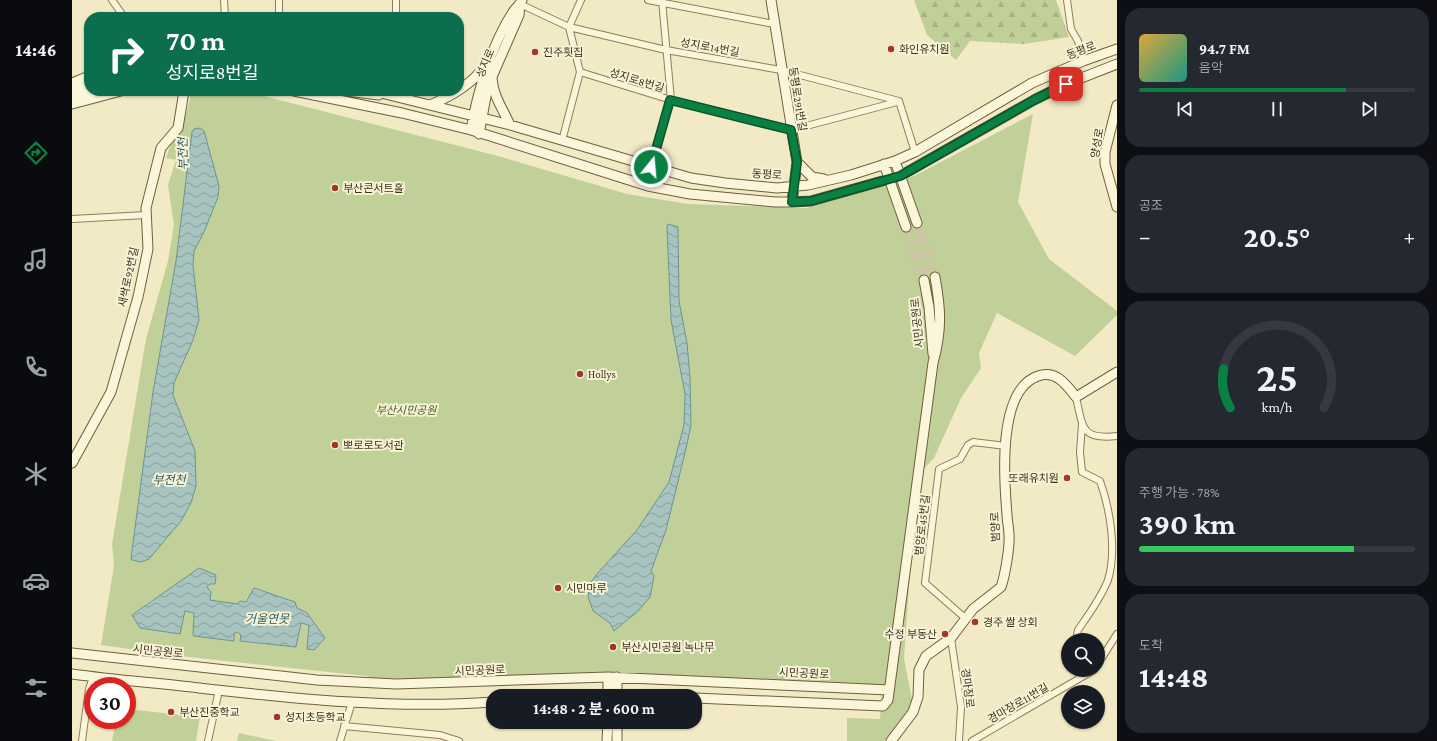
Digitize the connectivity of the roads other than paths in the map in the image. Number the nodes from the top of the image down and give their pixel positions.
1 (112, 0) edge
2 (224, 0) edge
3 (279, 0) edge
4 (396, 0) edge
5 (581, 0) edge
6 (648, 0) edge
7 (771, 0) edge
8 (1067, 0) edge
9 (521, 2) edge
10 (662, 2) edge
11 (120, 12) edge
12 (225, 12) edge
13 (279, 12) edge
14 (396, 12) edge
15 (774, 24) junction
16 (569, 27) junction
17 (1117, 49) edge
18 (666, 50) junction
19 (490, 60) junction
20 (1083, 61) junction
21 (1117, 64) edge
22 (781, 70) junction
23 (580, 72) junction
24 (492, 77) junction
25 (84, 78) edge
26 (72, 83) edge
27 (84, 85) edge
28 (464, 87) edge
29 (72, 89) edge
30 (84, 93) edge
31 (102, 96) edge
32 (183, 96) edge
33 (319, 96) edge
34 (339, 96) edge
35 (402, 96) edge
36 (448, 96) edge
37 (72, 97) edge
38 (670, 100) junction
39 (899, 101) junction
40 (72, 104) edge
41 (430, 105) junction
42 (1117, 105) edge
43 (402, 113) junction
44 (478, 116) junction
45 (510, 125) junction
46 (791, 130) junction
47 (475, 132) junction
48 (562, 141) junction
49 (915, 152) junction
50 (895, 161) junction
51 (797, 162) junction
52 (884, 164) junction
53 (651, 167) junction
54 (900, 176) junction
55 (889, 179) junction
56 (829, 180) junction
57 (792, 187) junction
58 (792, 202) junction
59 (1117, 207) edge
60 (146, 215) junction
61 (72, 219) edge
62 (917, 223) tunnel mouth
63 (906, 227) tunnel mouth
64 (935, 277) tunnel mouth
65 (924, 280) tunnel mouth
66 (934, 363) junction
67 (1117, 372) edge
68 (1076, 398) junction
69 (1082, 424) junction
70 (1117, 436) edge
71 (1006, 446) junction
72 (72, 464) edge
73 (965, 618) junction
74 (1078, 633) edge
75 (1117, 634) edge
76 (951, 638) junction
77 (72, 653) edge
78 (1105, 653) edge
79 (72, 674) edge
80 (93, 677) edge
81 (613, 677) junction
82 (1082, 677) edge
83 (136, 681) edge
84 (610, 689) edge
85 (616, 689) edge
86 (219, 690) junction
87 (889, 690) junction
88 (702, 698) edge
89 (352, 702) junction
90 (486, 702) edge
91 (84, 726) edge
92 (344, 726) junction
93 (607, 729) edge
94 (82, 741) edge
95 (208, 741) edge
96 (340, 741) edge
97 (459, 741) edge
98 (608, 741) edge
99 (891, 741) edge
100 (959, 741) edge
101 (972, 741) edge

1 - 11 street
2 - 12 street
3 - 13 street
4 - 14 street
5 - 16 street
6 - 10 street
7 - 15 main road, 동평로291번길
8 - 20 street
9 - 16 street, 성지로14번길
9 - 19 main road, 성지로
9 - 24 main road, 성지로
10 - 15 street
10 - 18 street
15 - 22 main road, 동평로291번길
16 - 18 street, 성지로14번길
16 - 23 street
17 - 20 main road, 동평로
18 - 22 street, 성지로14번길
18 - 38 street
19 - 28 main road, 성지로
19 - 44 main road, 성지로
20 - 49 main road, 동평로
21 - 54 main road
22 - 39 street, 성지로14번길
22 - 46 main road, 동평로291번길
23 - 38 street, 성지로8번길
23 - 48 street
24 - 44 main road, 성지로
24 - 45 main road
25 - 26 main road
27 - 29 main road
30 - 37 main road
31 - 40 main road
32 - 60 main road, 새싹로92번길
33 - 43 main road
34 - 43 main road
35 - 41 main road, 동평로
36 - 41 main road, 성지로
38 - 46 street, 성지로8번길
38 - 53 street
39 - 46 street, 성지로8번길
39 - 49 street
41 - 44 main road, 동평로
42 - 59 main road, 양성로
43 - 47 main road
44 - 45 main road, 동평로
44 - 47 main road, 성지로
45 - 48 main road, 동평로
46 - 51 main road, 동평로291번길
47 - 58 main road
48 - 53 main road, 동평로
49 - 50 main road, 동평로
50 - 52 main road, 동평로
50 - 54 main road
51 - 56 main road
51 - 57 main road, 동평로291번길
52 - 55 main road
52 - 56 main road, 동평로
53 - 57 main road, 동평로
54 - 55 main road
54 - 62 main road
55 - 58 main road
55 - 63 main road
56 - 57 main road, 동평로
57 - 58 main road, 동평로291번길
60 - 61 street
60 - 72 main road, 새싹로92번길
64 - 66 main road, 시민공원로
65 - 66 main road, 시민공원로
66 - 87 main road, 시민공원로
67 - 68 main road
68 - 69 street
68 - 71 main road, 범양로
69 - 70 street
69 - 74 street
71 - 73 main road, 범양로
71 - 73 street, 범양로45번길
73 - 76 main road, 범양로
75 - 78 street
76 - 99 main road, 범양로
76 - 100 street, 경마장로
77 - 81 main road, 시민공원로
79 - 80 main road
81 - 84 main road
81 - 85 main road
81 - 87 main road, 시민공원로
82 - 101 street, 경마장로11번길
83 - 86 main road
86 - 89 main road
86 - 95 street
87 - 88 main road, 시민공원로
89 - 90 main road
89 - 92 street
91 - 94 street
92 - 96 street
92 - 97 street
93 - 98 main road

